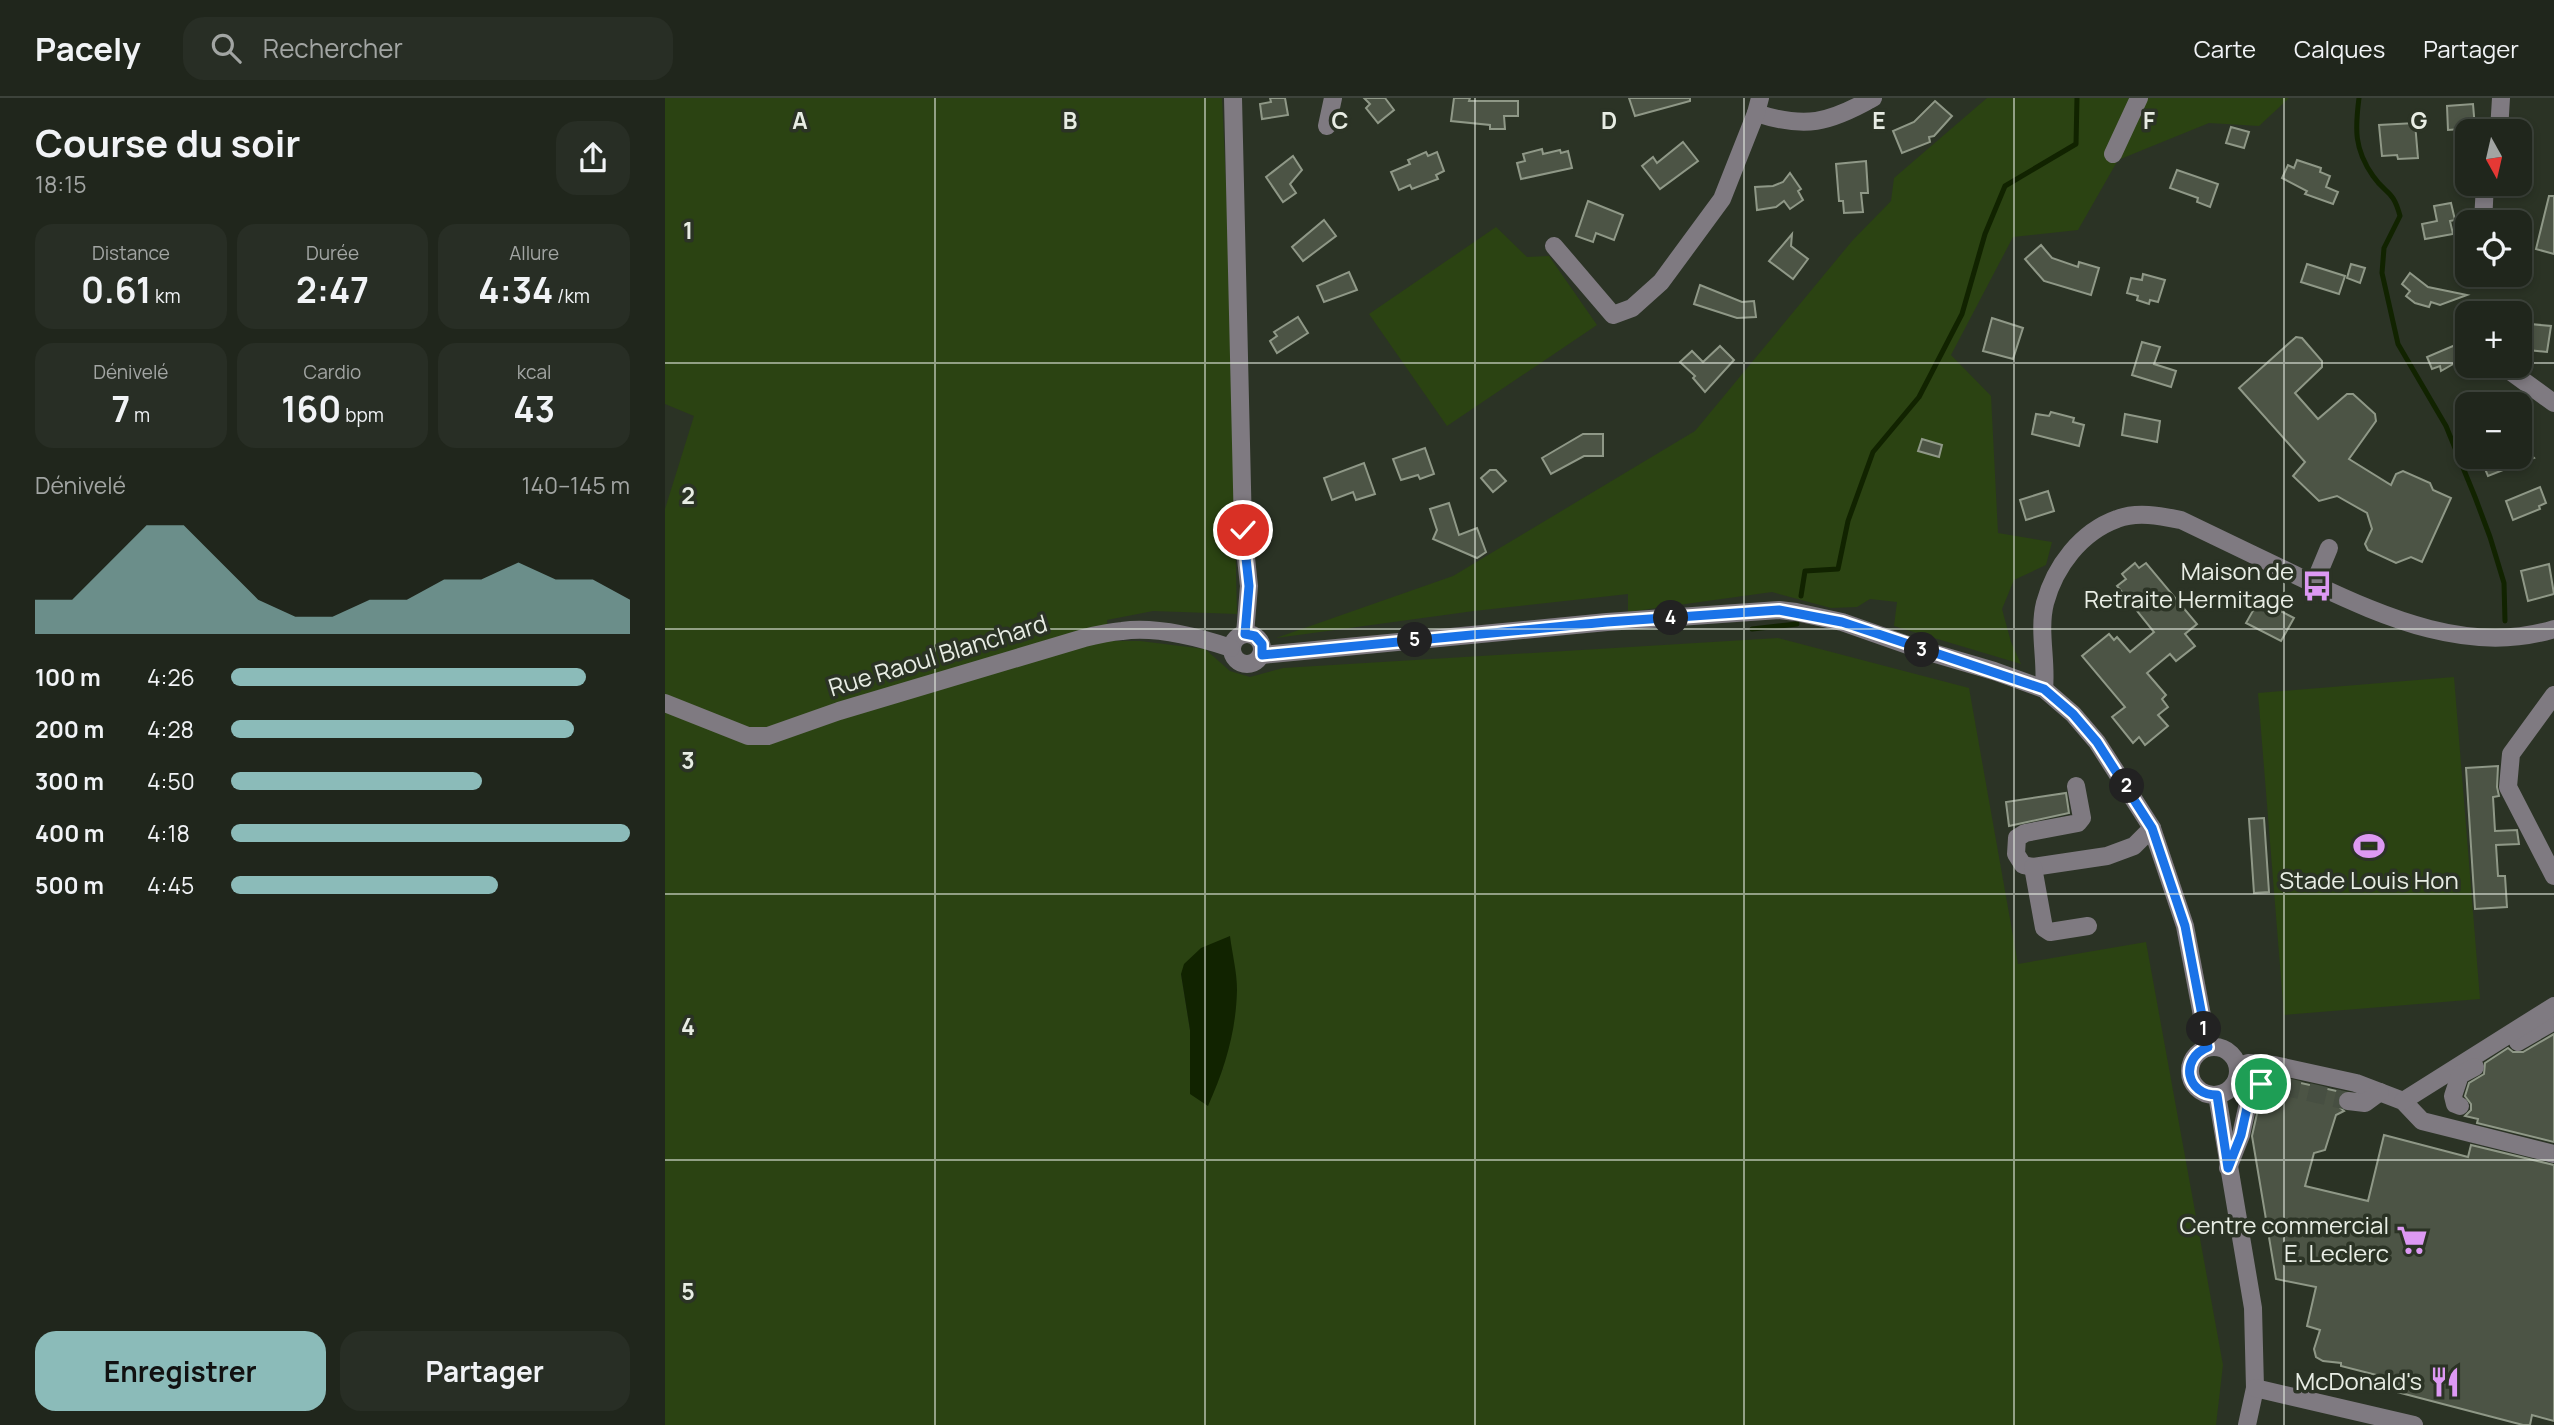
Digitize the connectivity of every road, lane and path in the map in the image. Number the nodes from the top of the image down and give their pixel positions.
1 (1233, 98) edge
2 (1333, 98) edge
3 (1873, 98) edge
4 (2139, 98) edge
5 (2501, 98) edge
6 (1758, 106) edge
7 (2500, 119) edge
8 (1328, 126) dead end
9 (2113, 154) dead end
10 (1554, 246) dead end
11 (2520, 378) edge
12 (2554, 403) edge
13 (2329, 548) dead end
14 (2314, 584) junction
15 (2554, 629) edge
16 (1245, 634) junction
17 (1231, 648) junction
18 (1262, 655) junction
19 (2044, 689) junction
20 (2554, 695) edge
21 (665, 703) edge
22 (2076, 786) dead end
23 (2152, 828) junction
24 (2033, 867) junction
25 (2554, 876) edge
26 (2088, 926) dead end
27 (2554, 1006) edge
28 (2554, 1021) edge
29 (2208, 1047) junction
30 (2238, 1066) junction
31 (2282, 1086) tunnel mouth
32 (2380, 1092) junction
33 (2217, 1095) junction
34 (2348, 1101) tunnel mouth
35 (2403, 1101) junction
36 (2460, 1105) dead end
37 (2554, 1154) edge
38 (2228, 1168) junction
39 (2255, 1388) junction
40 (2247, 1425) edge
41 (2414, 1425) edge

1 - 16 street
2 - 8 street
3 - 6 street
4 - 9 street
5 - 7 street
6 - 10 street
11 - 12 street
13 - 14 street
14 - 15 street
14 - 19 street
16 - 17 street
16 - 18 street
17 - 18 street
17 - 21 street, Rue Raoul Blanchard
18 - 19 street
19 - 23 street
20 - 25 street
22 - 24 street
23 - 24 street
23 - 29 street
24 - 26 street
27 - 35 street
28 - 36 street
29 - 30 street
29 - 33 street
30 - 32 street
30 - 33 street
31 - 38 street
32 - 34 street
32 - 35 street
33 - 38 street
35 - 37 street
38 - 39 street
39 - 40 street
39 - 41 street

